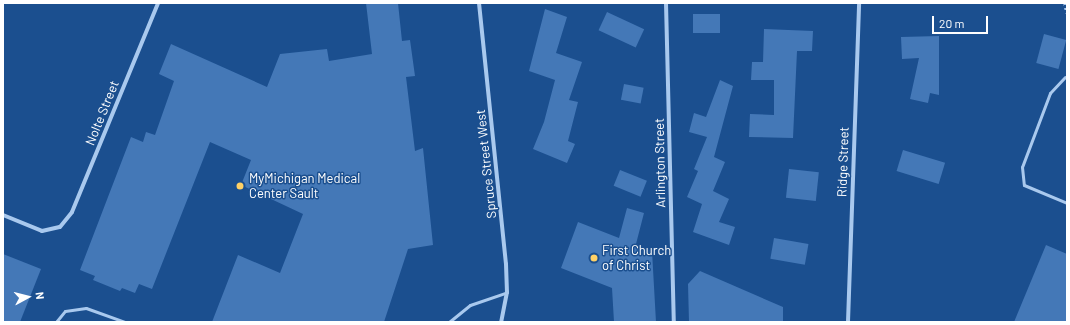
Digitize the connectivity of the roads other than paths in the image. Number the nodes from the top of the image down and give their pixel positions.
1 (158, 3) edge
2 (479, 3) edge
3 (666, 3) edge
4 (858, 3) edge
5 (1065, 77) dead end
6 (1067, 203) edge
7 (3, 215) edge
8 (507, 292) junction
9 (56, 322) edge
10 (125, 322) edge
11 (449, 322) edge
12 (501, 322) edge
13 (674, 322) edge
14 (848, 322) edge

1 - 7 street, Nolte Street
2 - 8 street, Spruce Street West
3 - 13 street, Arlington Street
4 - 14 street, Ridge Street
5 - 6 lane
8 - 11 lane
8 - 12 street, Spruce Street West
9 - 10 lane

